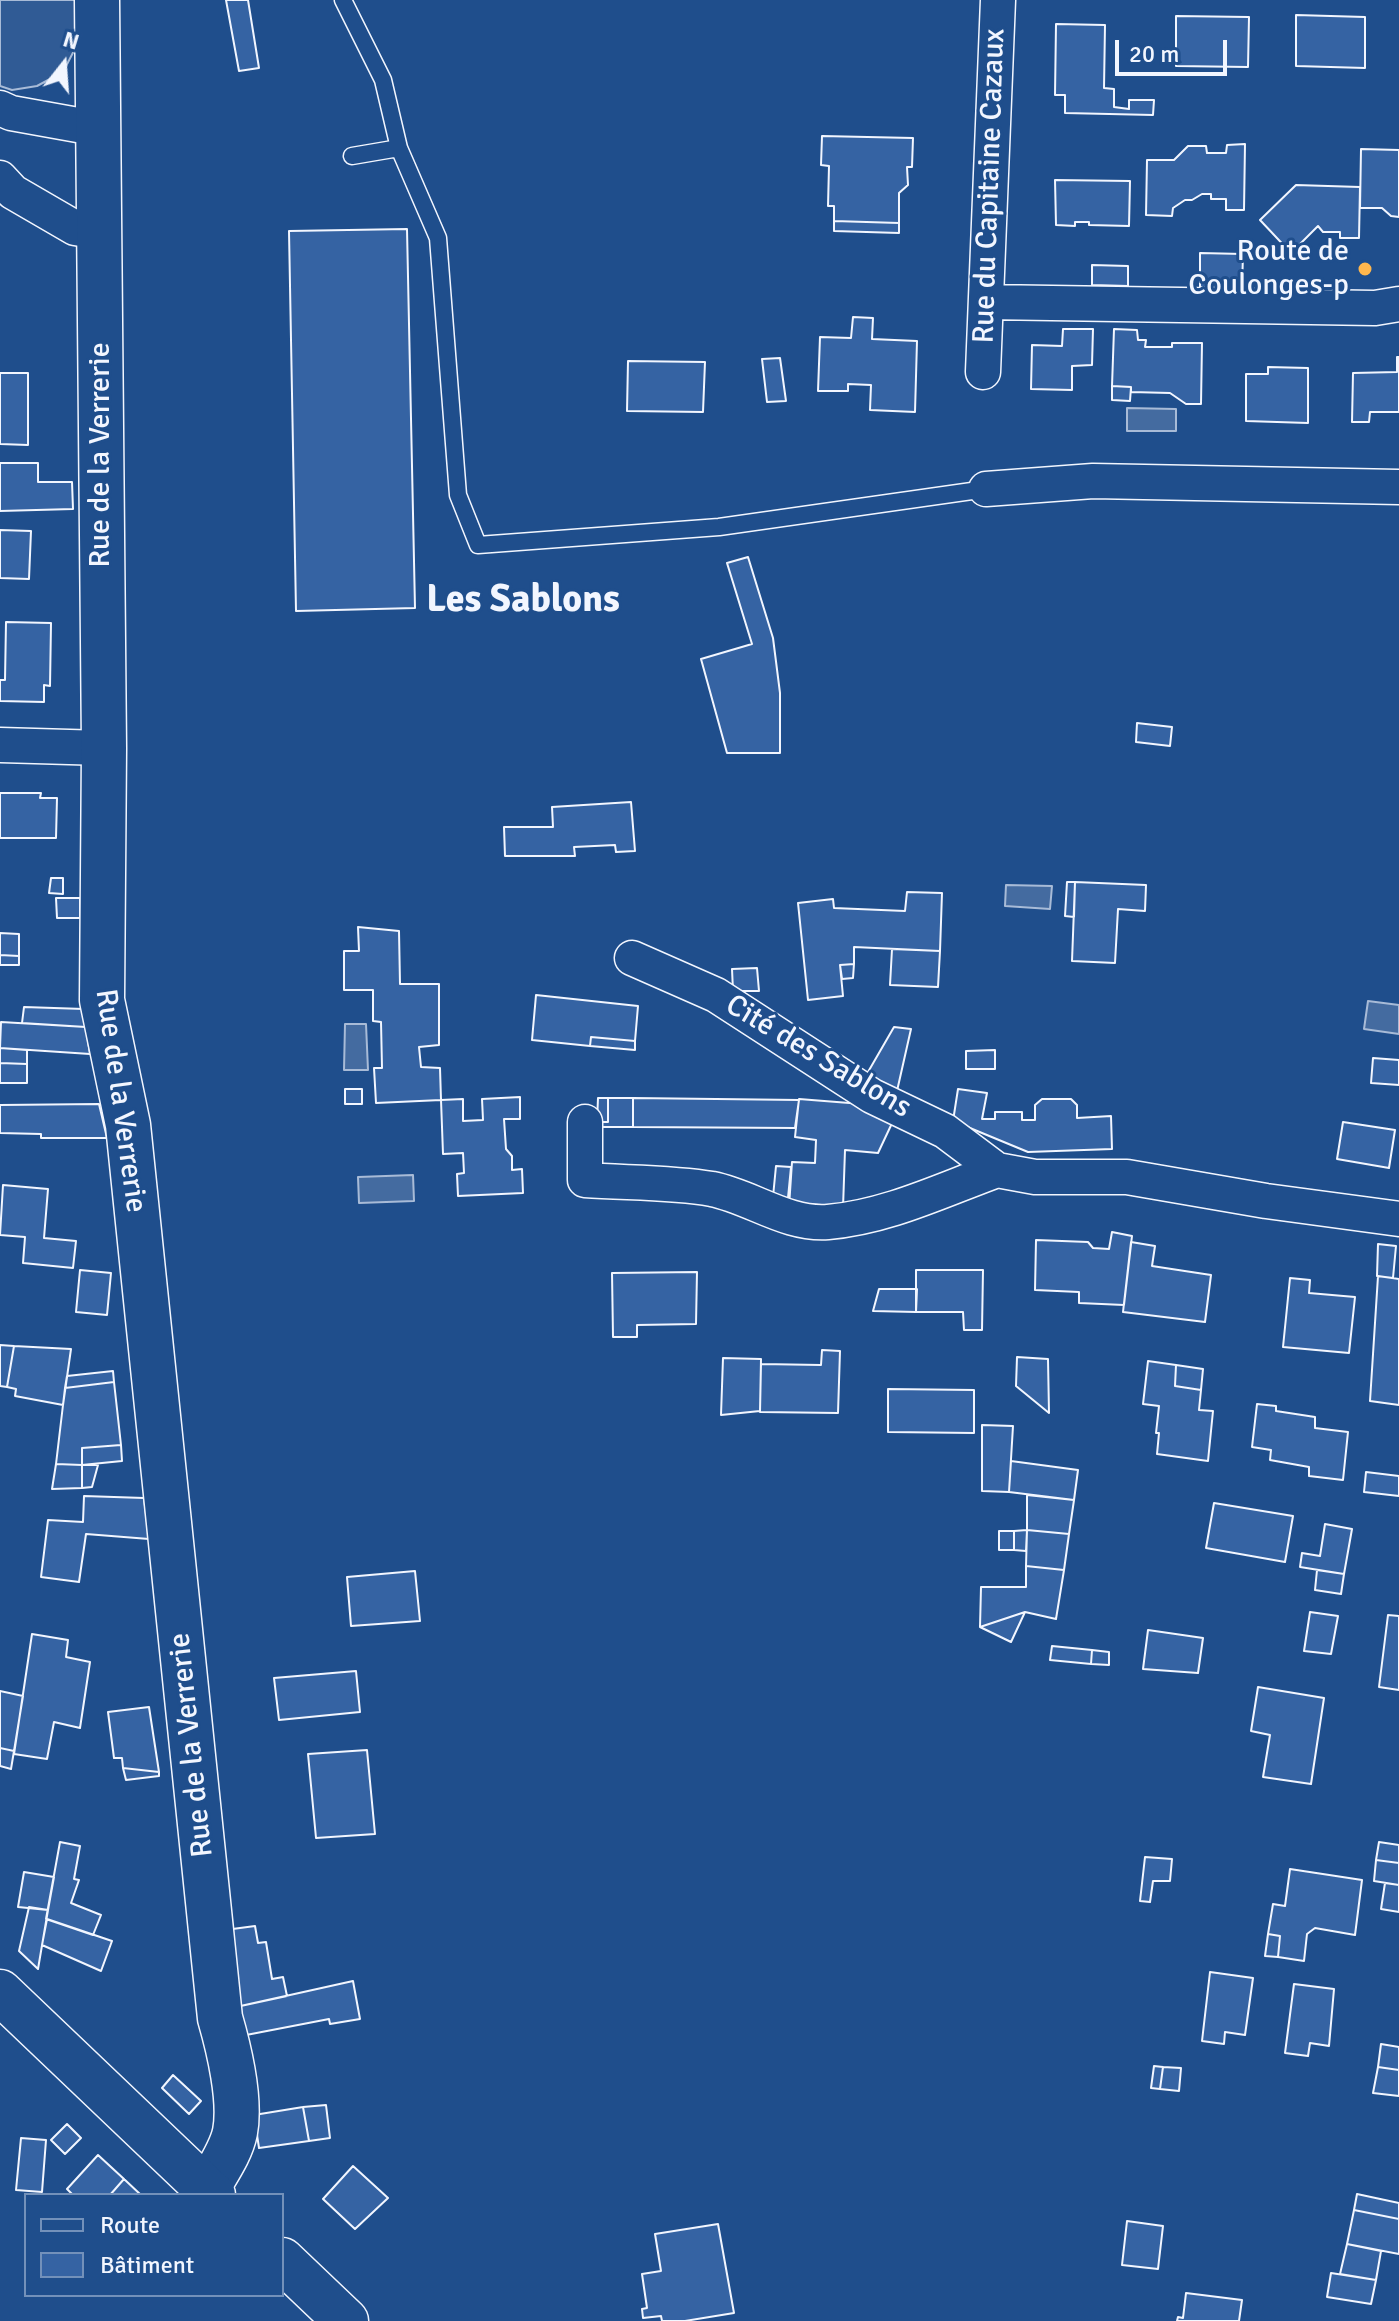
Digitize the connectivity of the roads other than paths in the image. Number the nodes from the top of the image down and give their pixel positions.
1 (97, 0) edge
2 (343, 0) edge
3 (998, 0) edge
4 (0, 108) edge
5 (100, 129) junction
6 (399, 148) junction
7 (352, 156) dead end
8 (0, 178) edge
9 (100, 232) junction
10 (987, 302) junction
11 (1399, 304) edge
12 (983, 372) dead end
13 (1399, 487) edge
14 (986, 489) joint
15 (0, 745) edge
16 (104, 748) junction
17 (632, 958) dead end
18 (585, 1122) dead end
19 (997, 1170) junction
20 (1399, 1219) edge
21 (0, 1992) edge
22 (210, 2192) edge
23 (284, 2262) edge
24 (346, 2321) edge

1 - 5 street, Rue de la Verrerie
2 - 6 lane
3 - 10 street, Rue du Capitaine Cazaux
4 - 5 street
5 - 9 street, Rue de la Verrerie
6 - 7 lane
6 - 14 lane
8 - 9 street
9 - 16 street, Rue de la Verrerie
10 - 11 street
10 - 12 street, Rue du Capitaine Cazaux
13 - 14 street
15 - 16 street
16 - 22 street, Rue de la Verrerie
17 - 19 street, Cité des Sablons
18 - 19 street
19 - 20 street, Cité des Sablons
21 - 22 street
23 - 24 street

